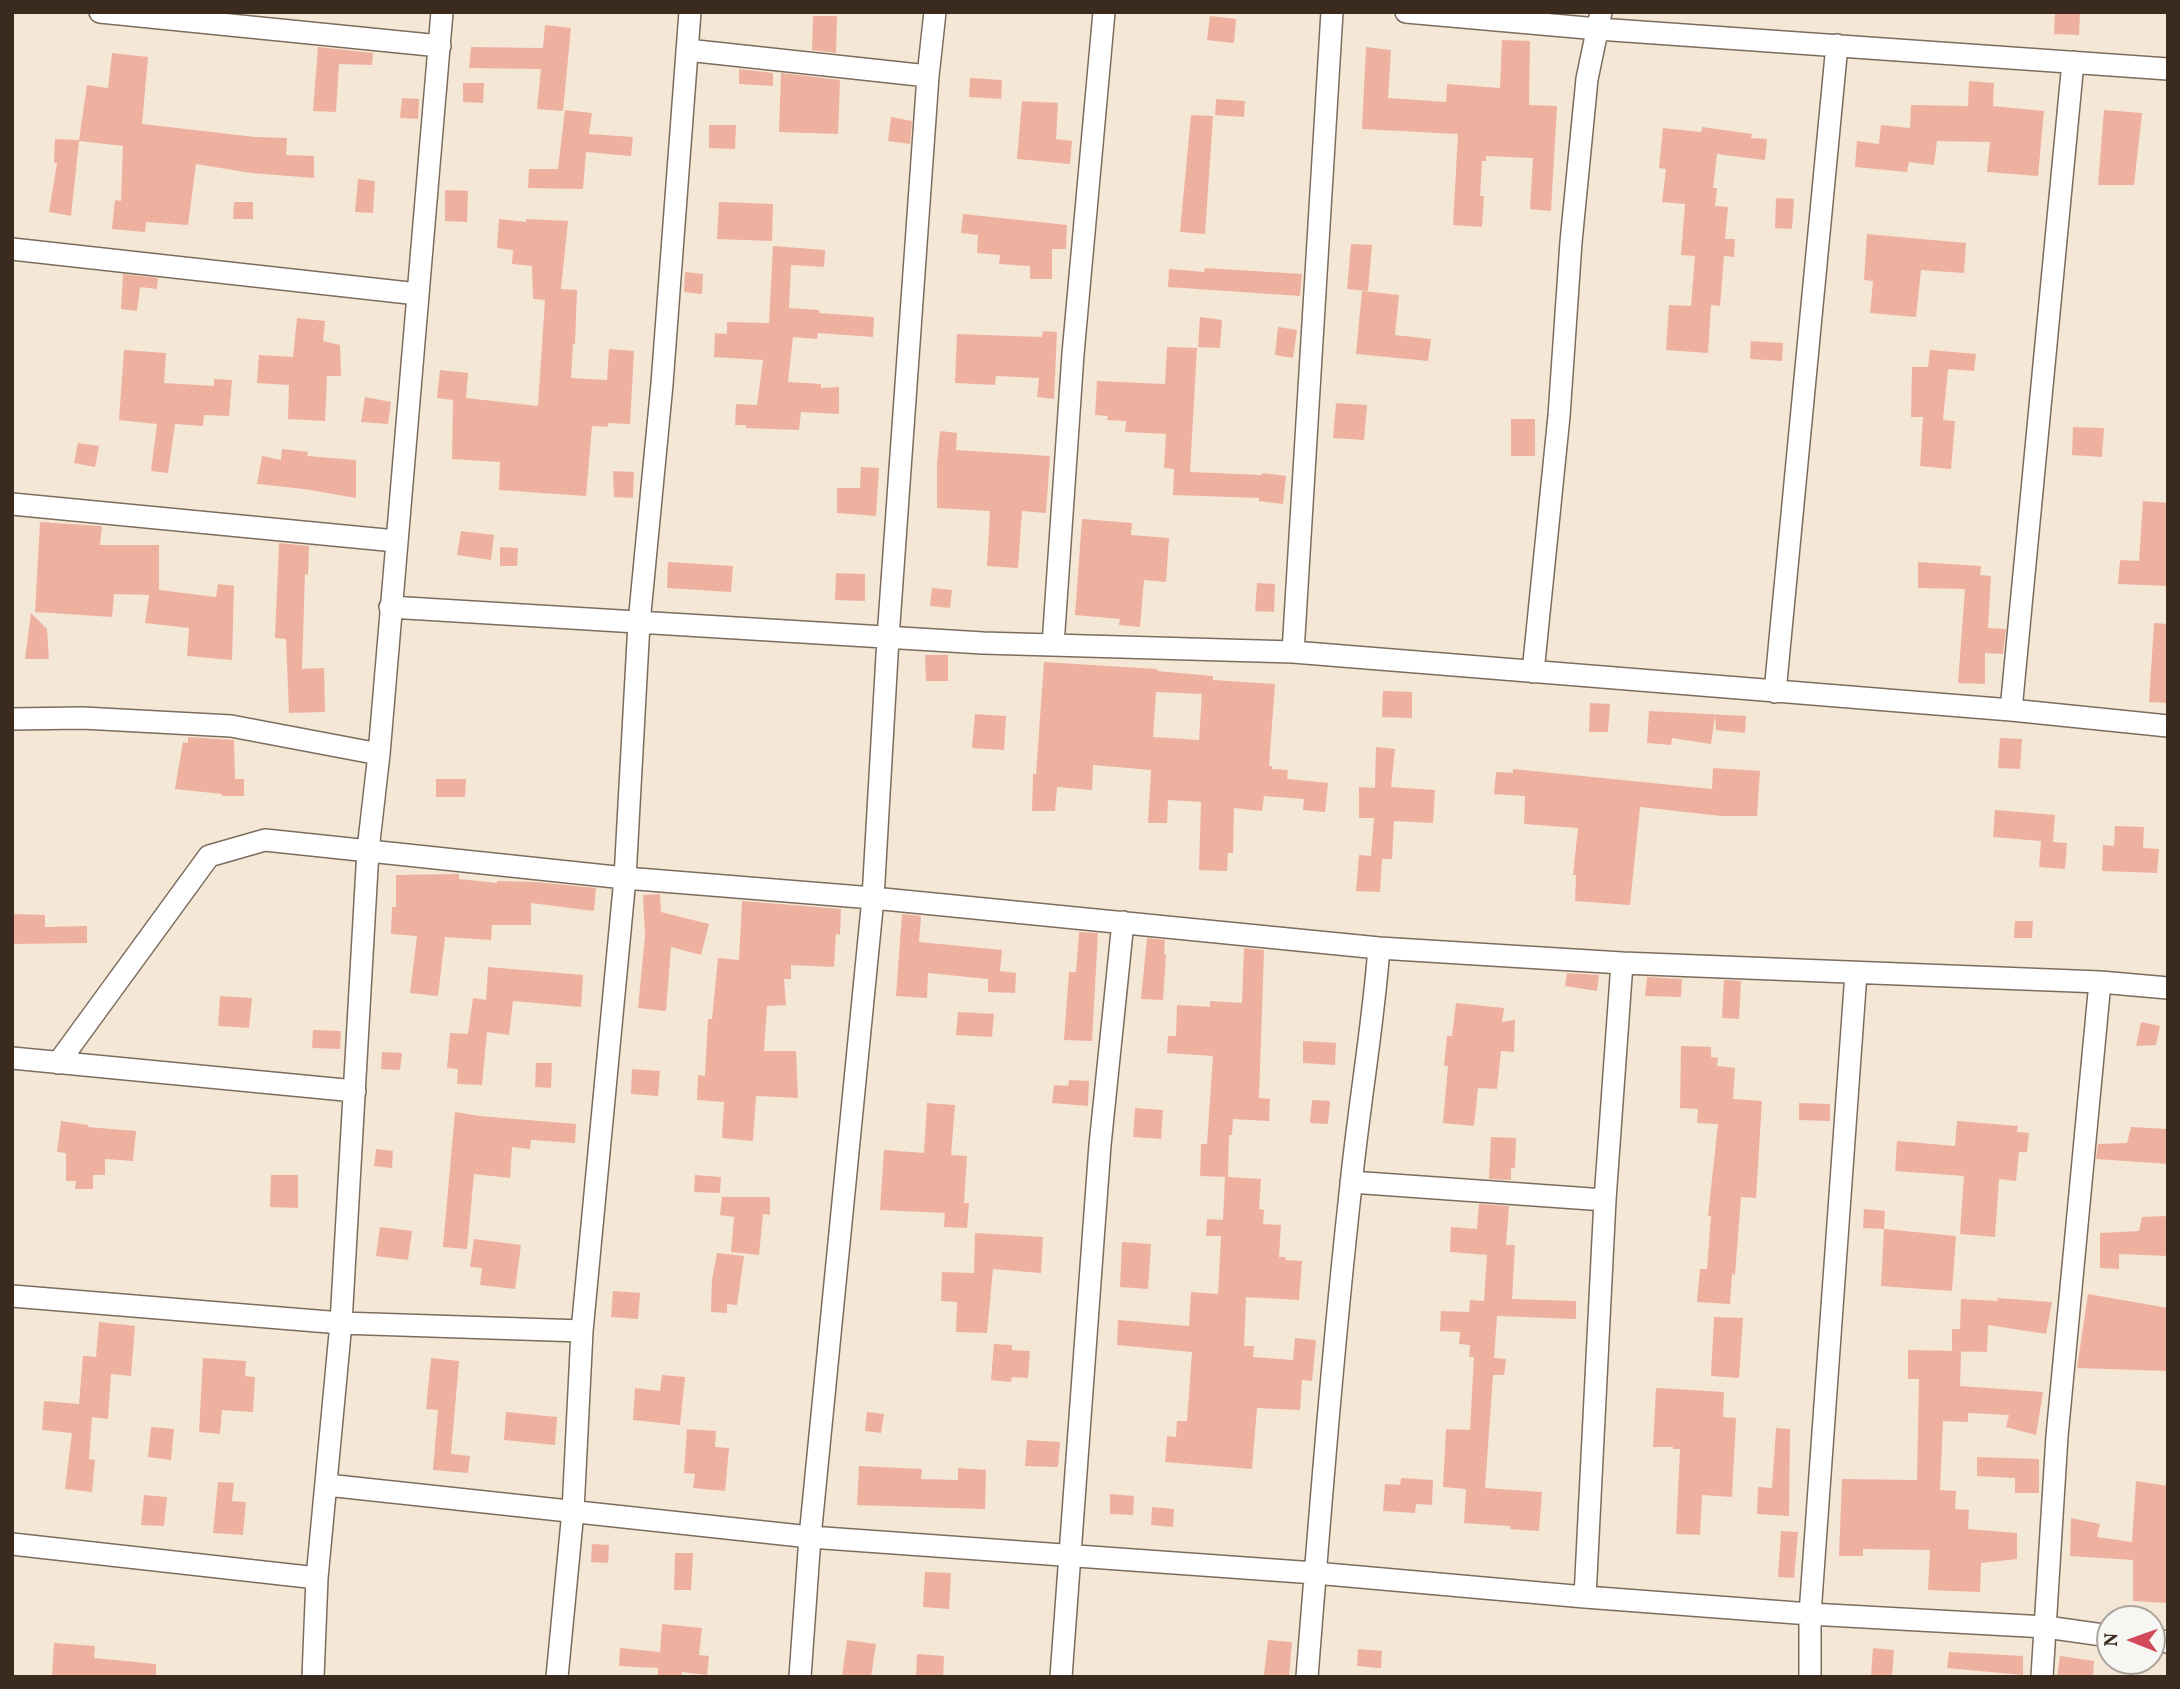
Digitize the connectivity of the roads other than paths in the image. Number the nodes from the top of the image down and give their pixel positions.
1 (100, 12) edge
2 (442, 12) edge
3 (690, 12) edge
4 (935, 12) edge
5 (1104, 12) edge
6 (1332, 12) edge
7 (1406, 12) edge
8 (1600, 20) edge
9 (1837, 45) junction
10 (440, 46) junction
11 (687, 50) junction
12 (2073, 62) junction
13 (2168, 69) edge
14 (928, 76) junction
15 (12, 249) edge
16 (418, 293) junction
17 (12, 504) edge
18 (396, 541) junction
19 (390, 607) junction
20 (639, 623) junction
21 (888, 638) junction
22 (1053, 645) junction
23 (1293, 652) junction
24 (1534, 672) junction
25 (1775, 692) junction
26 (2011, 710) junction
27 (12, 719) edge
28 (2168, 726) edge
29 (379, 754) junction
30 (368, 850) junction
31 (625, 877) junction
32 (873, 898) junction
33 (1122, 922) junction
34 (1378, 948) junction
35 (1622, 962) junction
36 (1856, 973) junction
37 (2100, 982) junction
38 (2168, 988) edge
39 (12, 1058) edge
40 (58, 1063) junction
41 (355, 1091) junction
42 (1351, 1182) junction
43 (1605, 1200) junction
44 (12, 1296) edge
45 (341, 1323) junction
46 (582, 1331) junction
47 (327, 1485) junction
48 (573, 1511) junction
49 (810, 1537) junction
50 (12, 1544) edge
51 (1071, 1556) junction
52 (1315, 1573) junction
53 (317, 1578) junction
54 (1585, 1597) junction
55 (1810, 1614) junction
56 (2046, 1627) junction
57 (2096, 1634) edge
58 (313, 1677) edge
59 (557, 1677) edge
60 (800, 1677) edge
61 (1060, 1677) edge
62 (1307, 1677) edge
63 (1810, 1677) edge
64 (2042, 1677) edge

1 - 10 street
2 - 10 street
3 - 11 street
4 - 14 street
5 - 22 street
6 - 23 street
7 - 8 street
8 - 9 street
8 - 24 street
9 - 12 street
9 - 25 street
10 - 16 street
11 - 14 street
11 - 20 street
12 - 13 street
12 - 26 street
14 - 21 street
15 - 16 street
16 - 18 street
17 - 18 street
18 - 19 street
19 - 20 street
19 - 29 street
20 - 21 street
20 - 31 street
21 - 22 street
21 - 32 street
22 - 23 street
23 - 24 street
24 - 25 street
25 - 26 street
26 - 28 street
27 - 29 street
29 - 30 street
30 - 31 street
30 - 40 street
30 - 41 street
31 - 32 street
31 - 46 street
32 - 33 street
32 - 49 street
33 - 34 street
33 - 51 street
34 - 35 street
34 - 42 street
35 - 36 street
35 - 43 street
36 - 37 street
36 - 55 street
37 - 38 street
37 - 56 street
39 - 40 street
40 - 41 street
41 - 45 street
42 - 43 street
42 - 52 street
43 - 54 street
44 - 45 street
45 - 46 street
45 - 47 street
46 - 48 street
47 - 48 street
47 - 53 street
48 - 49 street
48 - 59 street
49 - 51 street
49 - 60 street
50 - 53 street
51 - 52 street
51 - 61 street
52 - 54 street
52 - 62 street
53 - 58 street
54 - 55 street
55 - 56 street
55 - 63 street
56 - 57 street
56 - 64 street

